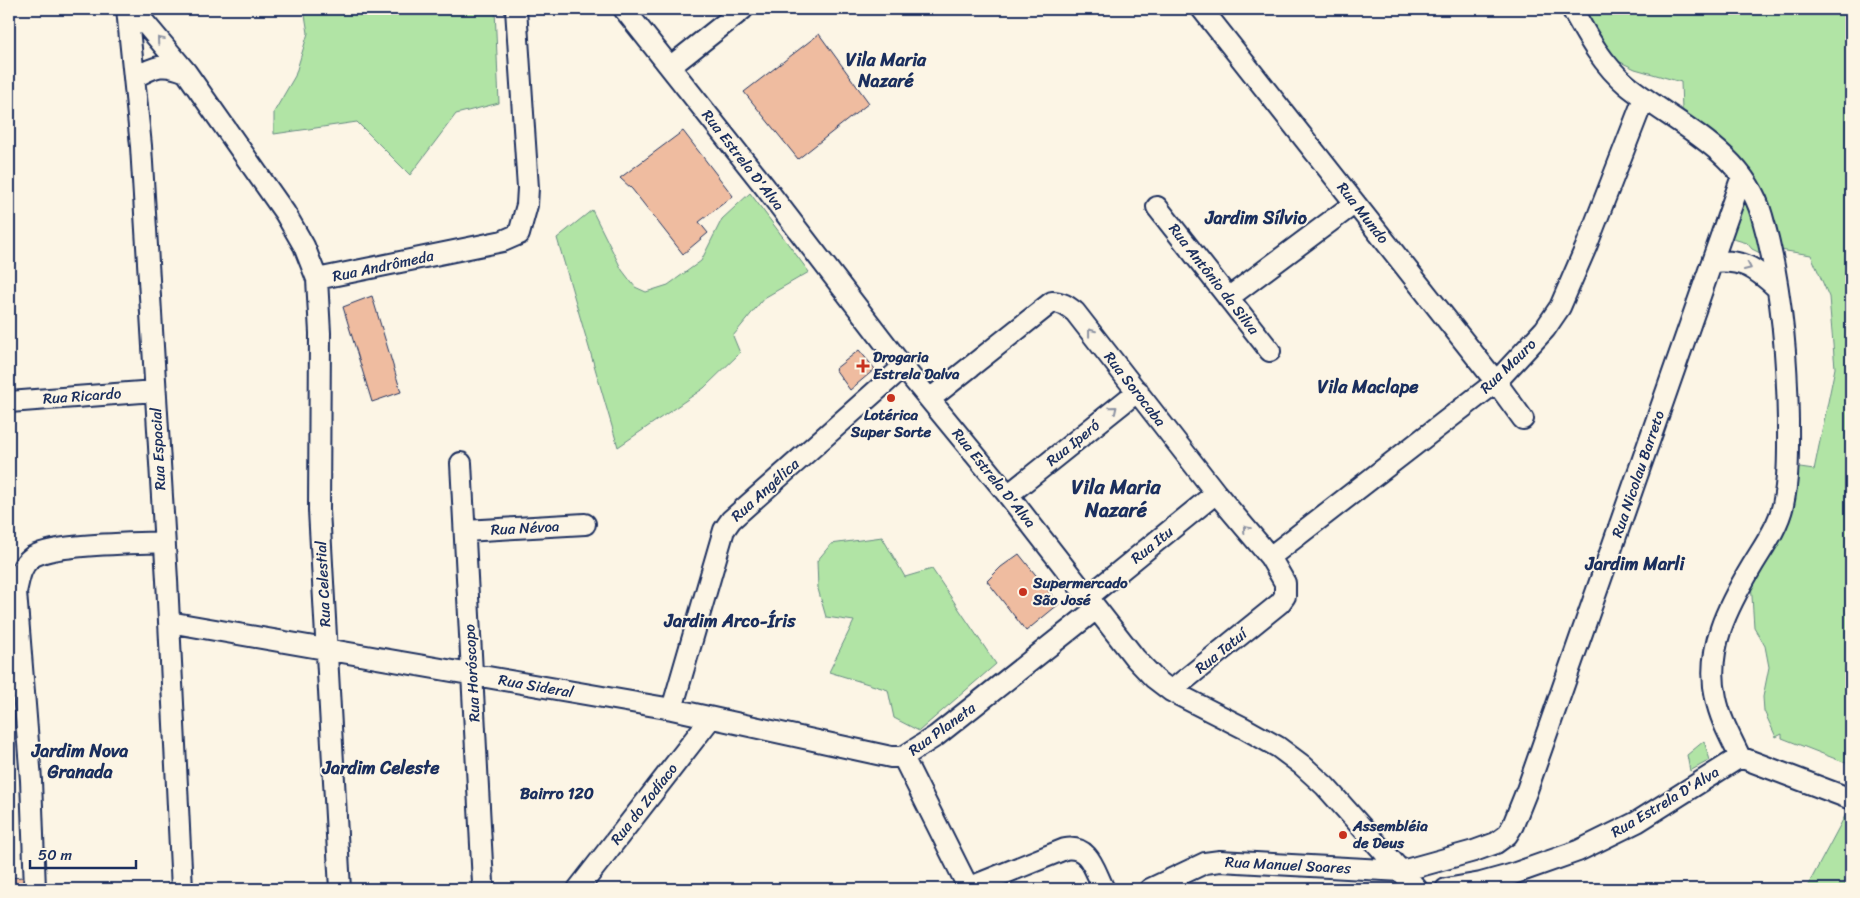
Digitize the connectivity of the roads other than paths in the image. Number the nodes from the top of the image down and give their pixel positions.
1 (127, 9) edge
2 (133, 9) edge
3 (516, 9) edge
4 (624, 9) edge
5 (742, 9) edge
6 (1202, 9) edge
7 (1572, 9) edge
8 (670, 67) junction
9 (186, 72) junction
10 (134, 78) junction
11 (1644, 98) junction
12 (1742, 176) junction
13 (1355, 203) junction
14 (1158, 207) dead end
15 (1712, 262) junction
16 (317, 279) junction
17 (1777, 288) junction
18 (1228, 298) junction
19 (1270, 352) dead end
20 (903, 367) junction
21 (1496, 382) junction
22 (155, 391) junction
23 (1138, 391) junction
24 (930, 399) junction
25 (9, 402) edge
26 (1523, 419) dead end
27 (461, 463) dead end
28 (1216, 493) junction
29 (1008, 495) junction
30 (585, 524) dead end
31 (465, 531) junction
32 (164, 542) junction
33 (1270, 558) junction
34 (1092, 603) junction
35 (1270, 611) joint
36 (169, 622) junction
37 (327, 649) junction
38 (472, 675) junction
39 (1171, 691) junction
40 (672, 709) junction
41 (711, 718) junction
42 (903, 757) junction
43 (1740, 757) junction
44 (1851, 799) edge
45 (1402, 871) junction
46 (483, 883) dead end
47 (969, 888) edge
48 (35, 889) edge
49 (182, 889) edge
50 (340, 889) edge
51 (578, 889) edge
52 (1104, 889) edge
53 (1150, 889) edge
54 (1417, 889) edge
55 (1446, 889) edge

1 - 10 street, Rua Espacial
9 -> 2 street, Rua Andrômeda
3 - 16 street, Rua Andrômeda
4 - 8 street, Rua Estrela D'Alva
5 - 8 street
6 - 13 street, Rua Mundo
7 - 11 street
8 - 20 street, Rua Estrela D'Alva
9 - 10 street
9 - 16 street, Rua Andrômeda
10 - 22 street, Rua Espacial
11 - 12 street
11 - 21 street, Rua Mauro
12 - 15 street, Rua Nicolau Barreto
12 - 17 street
13 - 18 street
13 - 21 street, Rua Mundo
14 - 18 street, Rua Antônio da Silva
15 -> 17 street
15 - 45 street, Rua Nicolau Barreto
16 - 37 street, Rua Celestial
17 - 43 street
18 - 19 street, Rua Antônio da Silva
20 - 24 street, Rua Estrela D'Alva
20 - 40 street, Rua Angélica
21 - 26 street, Rua Mundo
21 - 33 street, Rua Mauro
22 - 25 street, Rua Ricardo
22 - 32 street, Rua Espacial
23 -> 24 street, Rua Sorocaba
23 - 28 street, Rua Sorocaba
29 -> 23 street, Rua Iperó
24 - 29 street, Rua Estrela D'Alva
27 - 31 street, Rua Horóscopo
33 -> 28 street, Rua Sorocaba
28 - 34 street, Rua Itu
29 - 34 street, Rua Estrela D'Alva
30 - 31 street, Rua Névoa
31 - 38 street, Rua Horóscopo
32 - 36 street, Rua Espacial
32 - 48 street
33 - 35 street, Rua Sorocaba
34 - 39 street, Rua Estrela D'Alva
34 - 42 street, Rua Planeta
35 - 39 street, Rua Tatuí
36 - 37 street, Rua Sideral
36 - 49 street, Rua Espacial
37 - 38 street, Rua Sideral
37 - 50 street, Rua Celestial
38 - 40 street, Rua Sideral
38 - 46 street, Rua Horóscopo
39 - 45 street, Rua Estrela D'Alva
40 - 41 street, Rua Sideral
41 - 42 street, Rua Sideral
41 - 51 street, Rua do Zodíaco
42 - 47 street, Rua Planeta
43 - 44 street
43 - 55 street, Rua Estrela D'Alva
45 - 53 street, Rua Manuel Soares
45 - 54 street, Rua Estrela D'Alva
47 - 52 street

